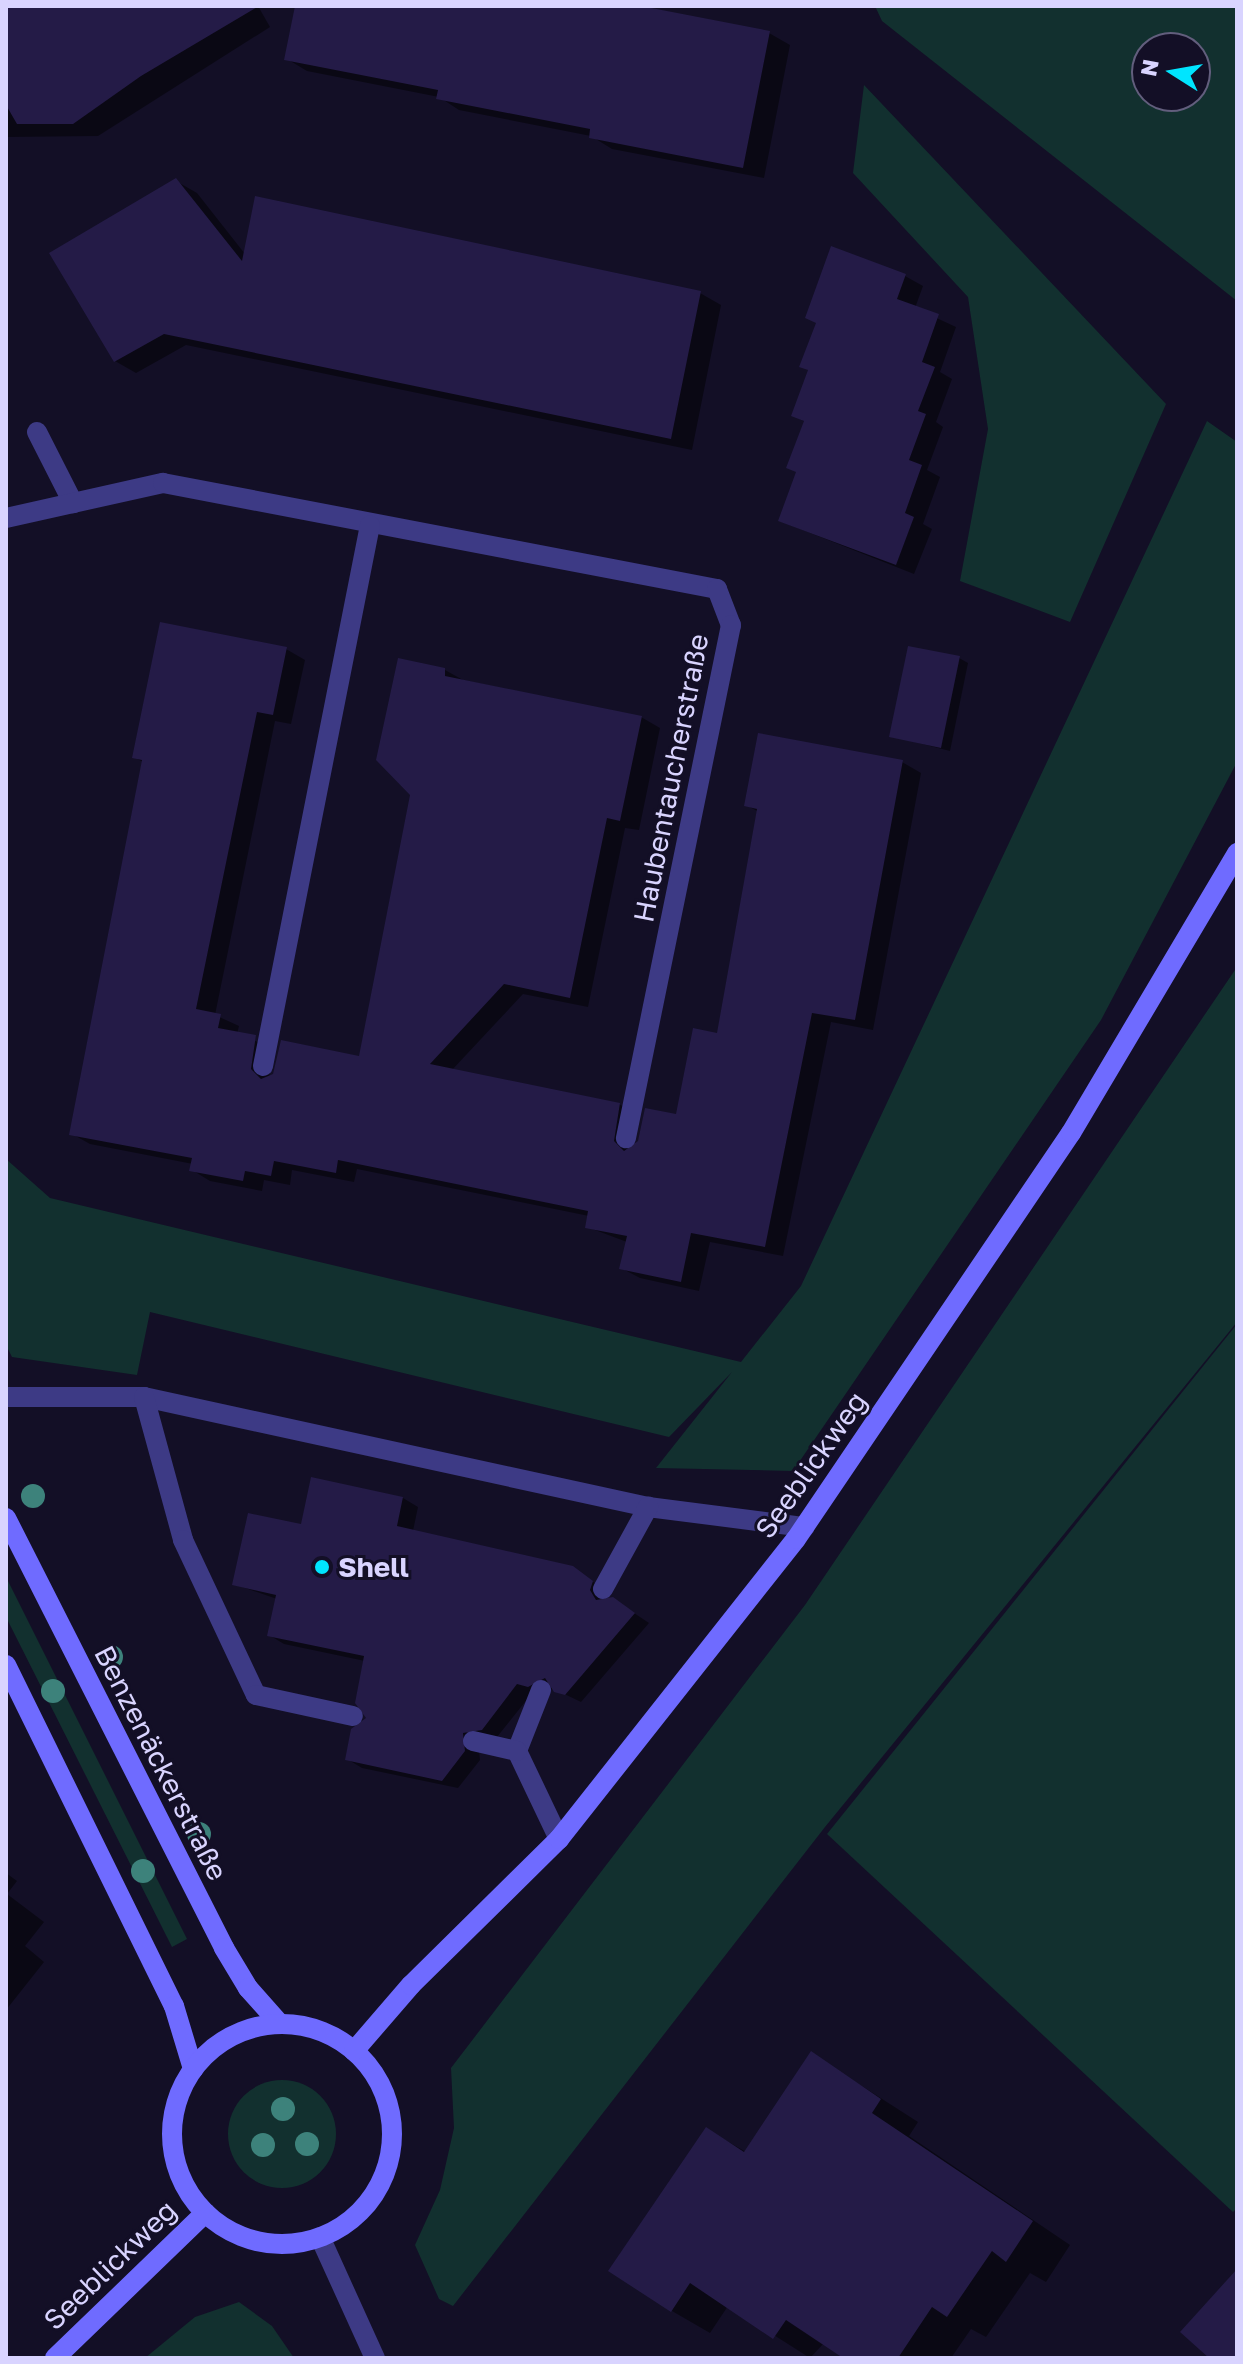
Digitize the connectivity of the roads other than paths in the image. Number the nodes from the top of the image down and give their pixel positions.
1 (37, 432) dead end
2 (73, 503) junction
3 (6, 518) edge
4 (370, 525) junction
5 (1237, 853) edge
6 (263, 1066) dead end
7 (626, 1138) dead end
8 (6, 1397) edge
9 (144, 1397) junction
10 (648, 1507) junction
11 (6, 1518) edge
12 (805, 1527) junction
13 (603, 1589) dead end
14 (6, 1665) edge
15 (541, 1690) dead end
16 (353, 1716) dead end
17 (473, 1741) dead end
18 (517, 1751) junction
19 (559, 1839) junction
20 (280, 2024) junction
21 (354, 2051) junction
22 (193, 2069) junction
23 (205, 2213) junction
24 (320, 2237) junction
25 (55, 2358) edge
26 (375, 2358) edge

1 - 2 street
2 - 3 street, Haubentaucherstraße
2 - 4 street, Haubentaucherstraße
4 - 6 street
4 - 7 street, Haubentaucherstraße
5 - 12 main road, Seeblickweg
8 - 9 street
9 - 10 street
9 - 16 street
10 - 12 street
10 - 13 street
11 - 20 main road, Benzenäckerstraße
12 - 19 main road, Seeblickweg
14 - 22 main road
15 - 18 street
17 - 18 street
18 - 19 street
19 - 21 main road, Seeblickweg
20 - 21 main road
20 - 22 main road
21 - 24 main road
22 - 23 main road
23 - 24 main road
23 - 25 main road, Seeblickweg
24 - 26 street

